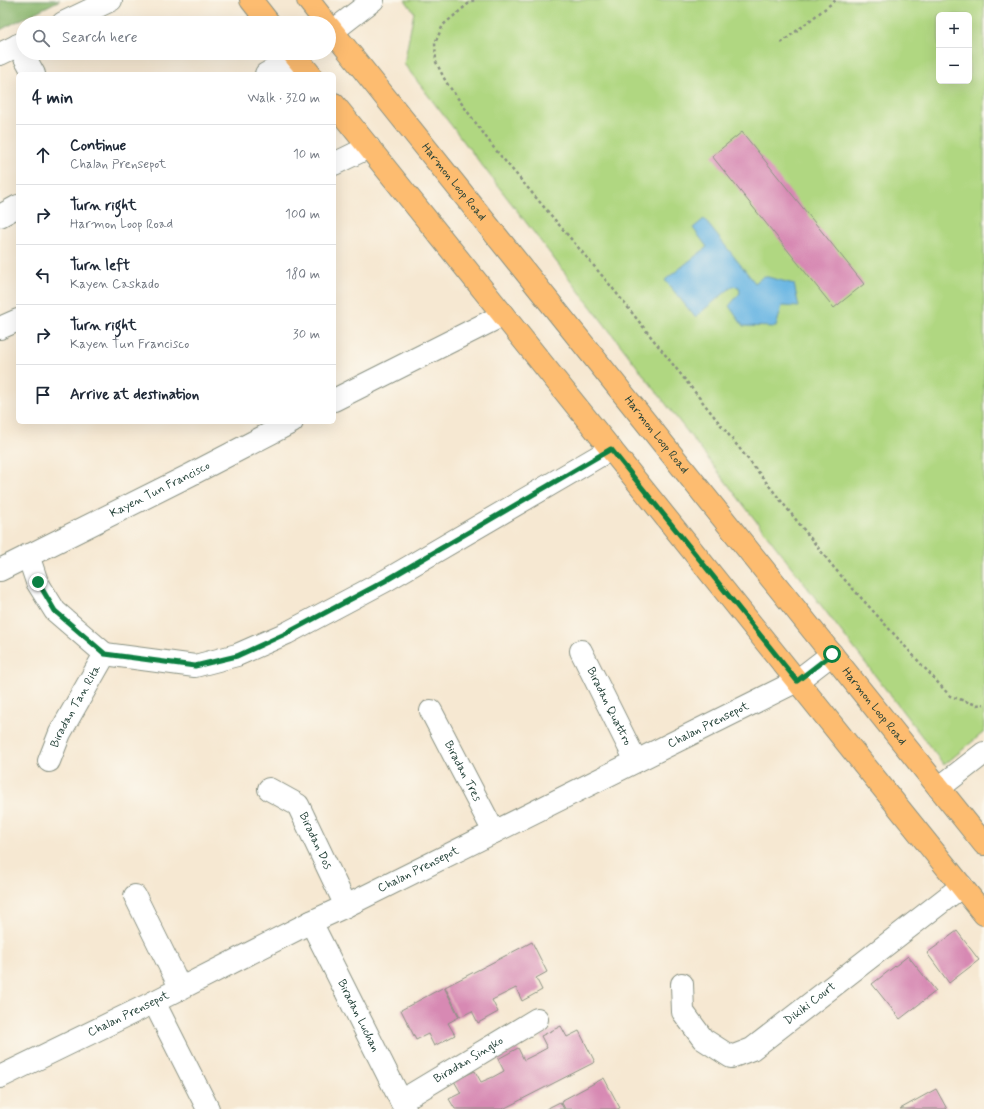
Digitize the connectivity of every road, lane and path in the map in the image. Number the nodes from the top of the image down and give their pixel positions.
1 (111, 0) edge
2 (251, 0) edge
3 (308, 0) edge
4 (373, 0) edge
5 (474, 0) edge
6 (836, 0) edge
7 (78, 16) edge
8 (264, 16) edge
9 (320, 16) edge
10 (336, 23) edge
11 (336, 36) edge
12 (781, 42) dead end
13 (24, 60) edge
14 (287, 60) edge
15 (299, 60) edge
16 (33, 72) edge
17 (269, 72) edge
18 (308, 72) edge
19 (336, 106) edge
20 (369, 147) junction
21 (336, 163) edge
22 (16, 207) edge
23 (0, 216) edge
24 (503, 315) junction
25 (16, 321) edge
26 (0, 328) edge
27 (336, 399) edge
28 (288, 424) edge
29 (611, 449) junction
30 (28, 555) junction
31 (0, 570) edge
32 (581, 651) dead end
33 (105, 654) junction
34 (832, 654) junction
35 (797, 681) junction
36 (984, 704) edge
37 (431, 711) dead end
38 (984, 752) edge
39 (49, 760) dead end
40 (636, 761) junction
41 (939, 788) junction
42 (269, 789) dead end
43 (494, 832) junction
44 (984, 844) edge
45 (962, 886) junction
46 (135, 896) dead end
47 (346, 906) junction
48 (984, 914) edge
49 (311, 922) junction
50 (682, 984) dead end
51 (181, 989) junction
52 (154, 1002) junction
53 (537, 1019) dead end
54 (0, 1077) edge
55 (403, 1105) edge
56 (208, 1109) edge

1 - 7 street
2 - 8 main road
3 - 9 main road, Harmon Loop Road
4 - 10 street
5 - 36 path
6 - 12 path
11 - 34 main road, Harmon Loop Road
13 - 16 street
14 - 17 street
15 - 18 main road
19 - 20 main road
20 - 21 street
20 - 24 main road
22 - 23 street
24 - 27 street
24 - 29 main road
25 - 26 street
28 - 30 street, Kayen Tun Francisco
29 - 33 street
29 - 35 main road
30 - 31 street, Kayen Tun Francisco
30 - 33 street
32 - 40 street, Biradan Quattro
33 - 39 street, Biradan Tan Rita
34 - 35 street, Chalan Prensepot
34 - 41 main road, Harmon Loop Road
35 - 40 street, Chalan Prensepot
35 - 45 main road
37 - 43 street, Biradan Tres
38 - 41 street
40 - 43 street, Chalan Prensepot
41 - 44 main road, Harmon Loop Road
42 - 47 street, Biradan Dos
43 - 47 street, Chalan Prensepot
45 - 48 main road
45 - 50 street, Dikiki Court
46 - 51 street
47 - 49 street, Chalan Prensepot
49 - 51 street, Chalan Prensepot
49 - 55 street, Biradan Luchan
51 - 52 street, Chalan Prensepot
52 - 54 street, Chalan Prensepot
52 - 56 street
53 - 55 street, Biradan Singko

